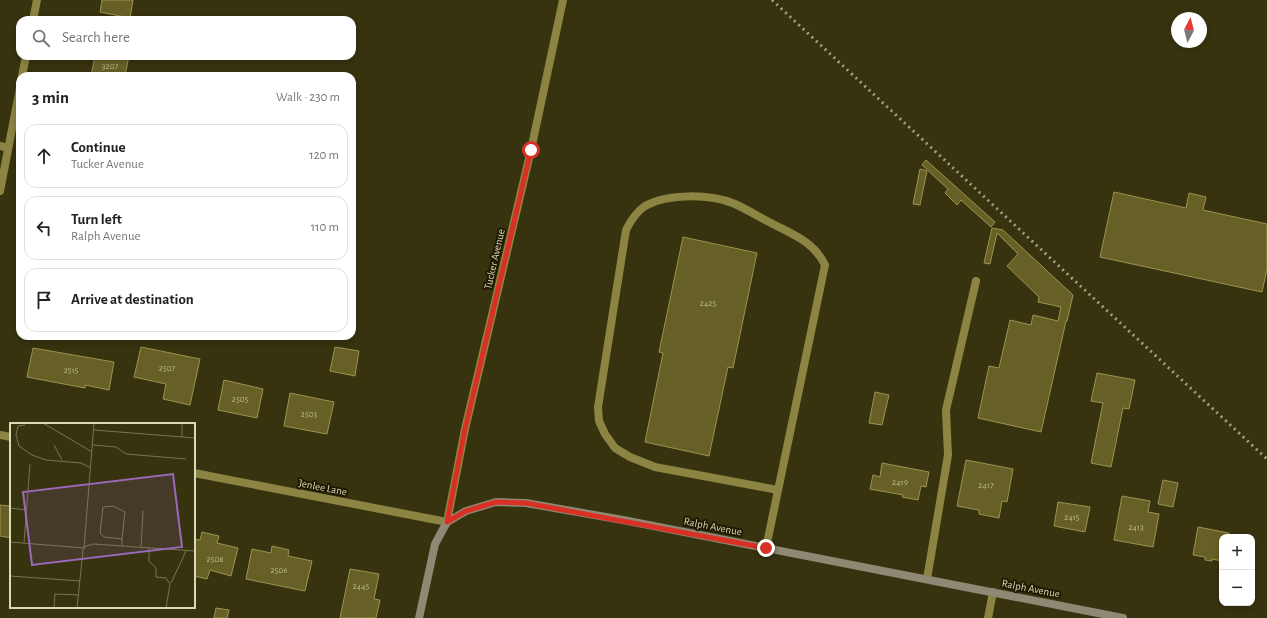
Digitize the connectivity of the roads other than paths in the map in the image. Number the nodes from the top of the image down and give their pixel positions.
1 (37, 0) edge
2 (563, 0) edge
3 (34, 16) edge
4 (25, 60) edge
5 (23, 72) edge
6 (16, 103) edge
7 (4, 147) edge
8 (0, 191) edge
9 (976, 281) dead end
10 (0, 434) edge
11 (10, 437) edge
12 (195, 473) edge
13 (778, 490) junction
14 (447, 522) junction
15 (766, 548) junction
16 (927, 579) junction
17 (993, 592) junction
18 (419, 618) edge
19 (988, 618) edge
20 (1123, 618) edge

1 - 3 street
2 - 14 street, Tucker Avenue
4 - 5 street
6 - 7 street
7 - 8 street
9 - 16 street
10 - 11 street
12 - 14 street, Jenlee Lane
13 - 13 street
13 - 15 street
14 - 15 street, Ralph Avenue
14 - 18 street
15 - 16 street, Ralph Avenue
16 - 17 street, Ralph Avenue
17 - 19 street
17 - 20 street, Ralph Avenue

